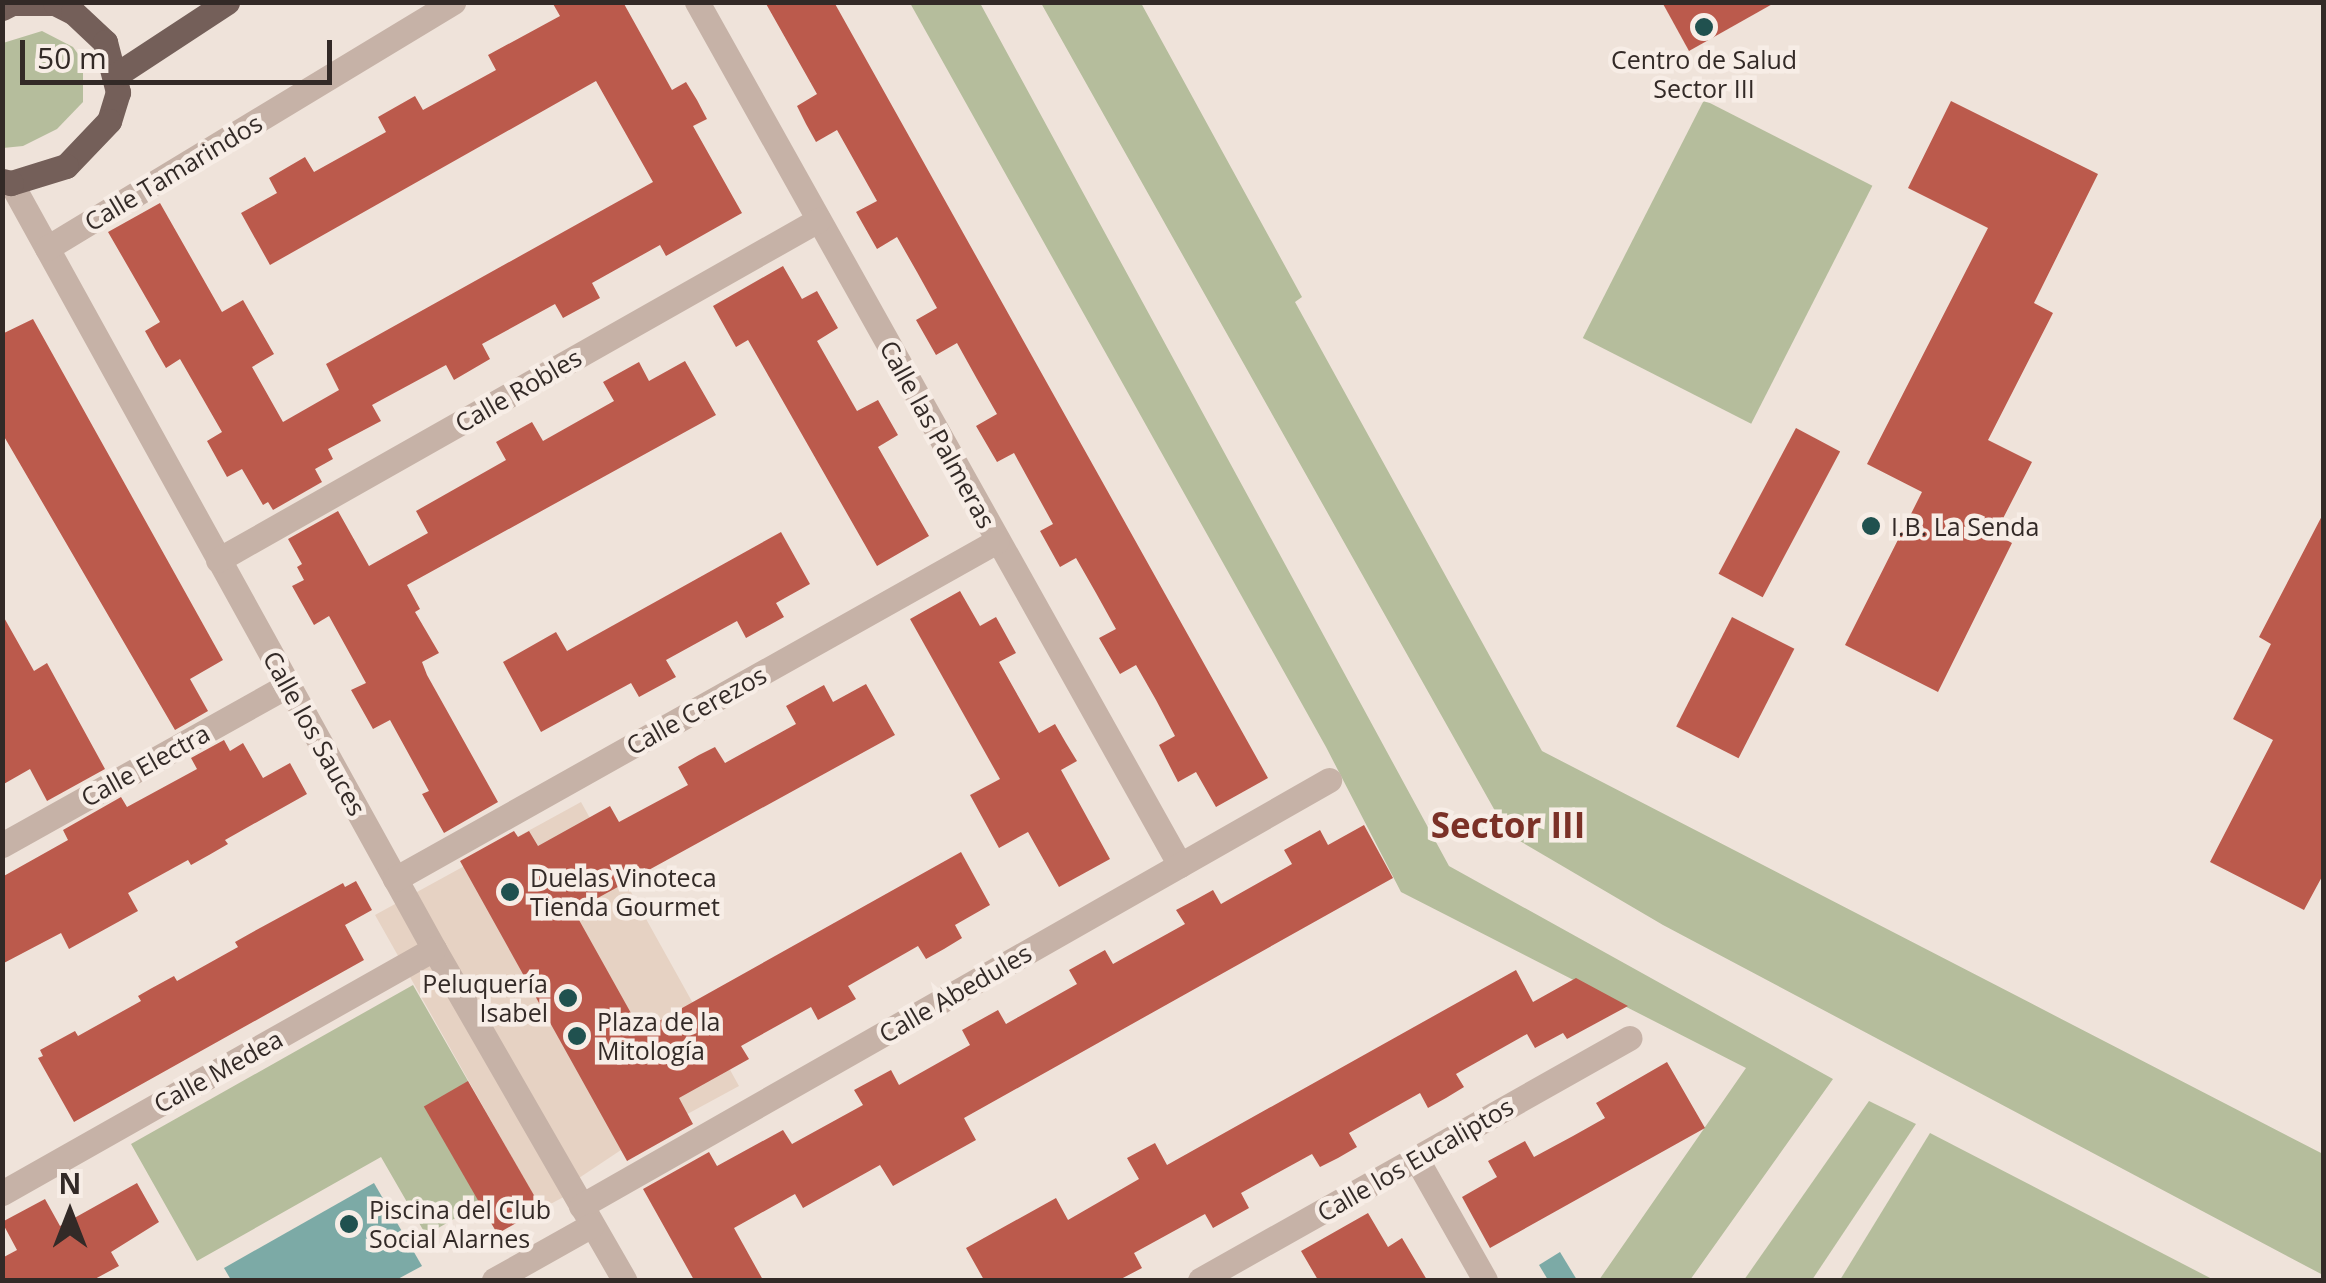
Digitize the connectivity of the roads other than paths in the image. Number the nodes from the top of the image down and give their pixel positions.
1 (227, 2) edge
2 (453, 2) edge
3 (697, 2) edge
4 (12, 3) edge
5 (80, 7) edge
6 (2, 8) edge
7 (116, 75) junction
8 (7, 182) edge
9 (818, 220) junction
10 (46, 248) junction
11 (997, 540) junction
12 (218, 560) junction
13 (288, 685) junction
14 (1330, 780) dead end
15 (4, 840) edge
16 (1180, 865) junction
17 (396, 879) junction
18 (434, 950) junction
19 (1629, 1038) dead end
20 (1416, 1158) junction
21 (2, 1192) edge
22 (586, 1215) junction
23 (494, 1280) edge
24 (624, 1280) edge
25 (1200, 1280) edge
26 (1485, 1280) edge

1 - 7 main road
2 - 10 street, Calle Tamarindos
3 - 9 street, Calle las Palmeras
4 - 5 main road
4 - 6 main road
5 - 7 main road
7 - 8 main road
8 - 10 street, Calle los Sauces
9 - 11 street, Calle las Palmeras
9 - 12 street, Calle Robles
10 - 12 street, Calle los Sauces
11 - 16 street, Calle las Palmeras
11 - 17 street, Calle Cerezos
12 - 13 street, Calle los Sauces
13 - 15 street, Calle Electra
13 - 17 street, Calle los Sauces
14 - 16 street, Calle Abedules
16 - 22 street, Calle Abedules
17 - 18 street, Calle los Sauces
18 - 21 street, Calle Medea
18 - 22 street, Calle los Sauces
19 - 20 street, Calle los Eucaliptos
20 - 25 street, Calle los Eucaliptos
20 - 26 street
22 - 23 street, Calle Abedules
22 - 24 street, Calle los Sauces

